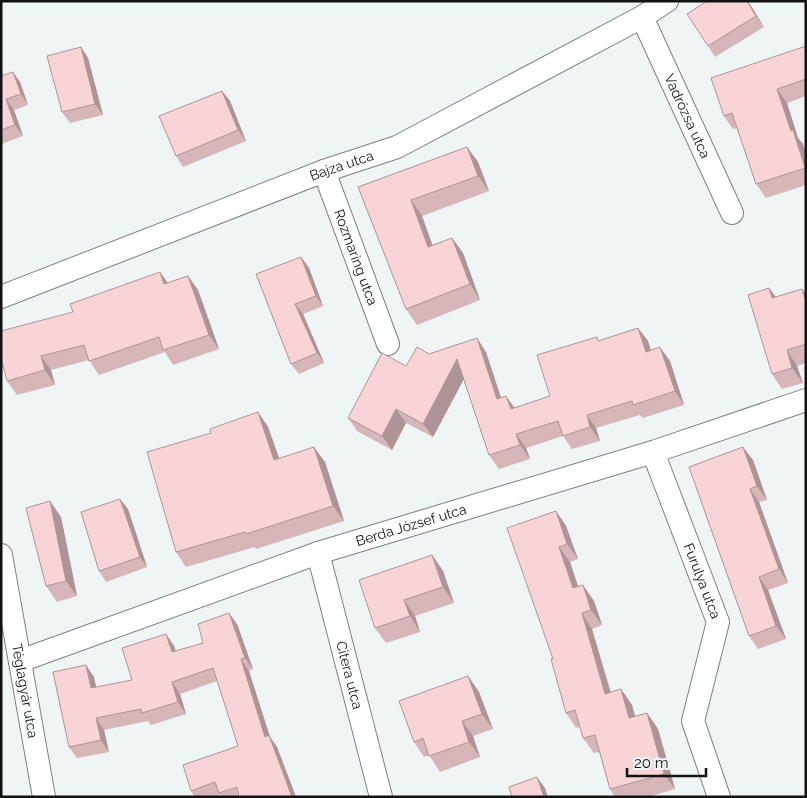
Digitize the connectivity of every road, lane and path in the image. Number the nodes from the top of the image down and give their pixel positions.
1 (667, 1) edge
2 (642, 17) junction
3 (324, 170) junction
4 (732, 213) dead end
5 (1, 297) edge
6 (388, 344) dead end
7 (806, 400) edge
8 (653, 452) junction
9 (318, 552) junction
10 (1, 556) edge
11 (20, 661) junction
12 (44, 797) edge
13 (381, 797) edge
14 (719, 797) edge

1 - 2 street, Bajza utca
2 - 3 street, Bajza utca
2 - 4 street, Vadrózsa utca
3 - 5 street, Bajza utca
3 - 6 street, Rozmaring utca
7 - 8 street, Berda József utca
8 - 9 street, Berda József utca
8 - 14 street, Furulya utca
9 - 11 street, Berda József utca
9 - 13 street, Citera utca
10 - 11 street, Téglagyár utca
11 - 12 street, Téglagyár utca

